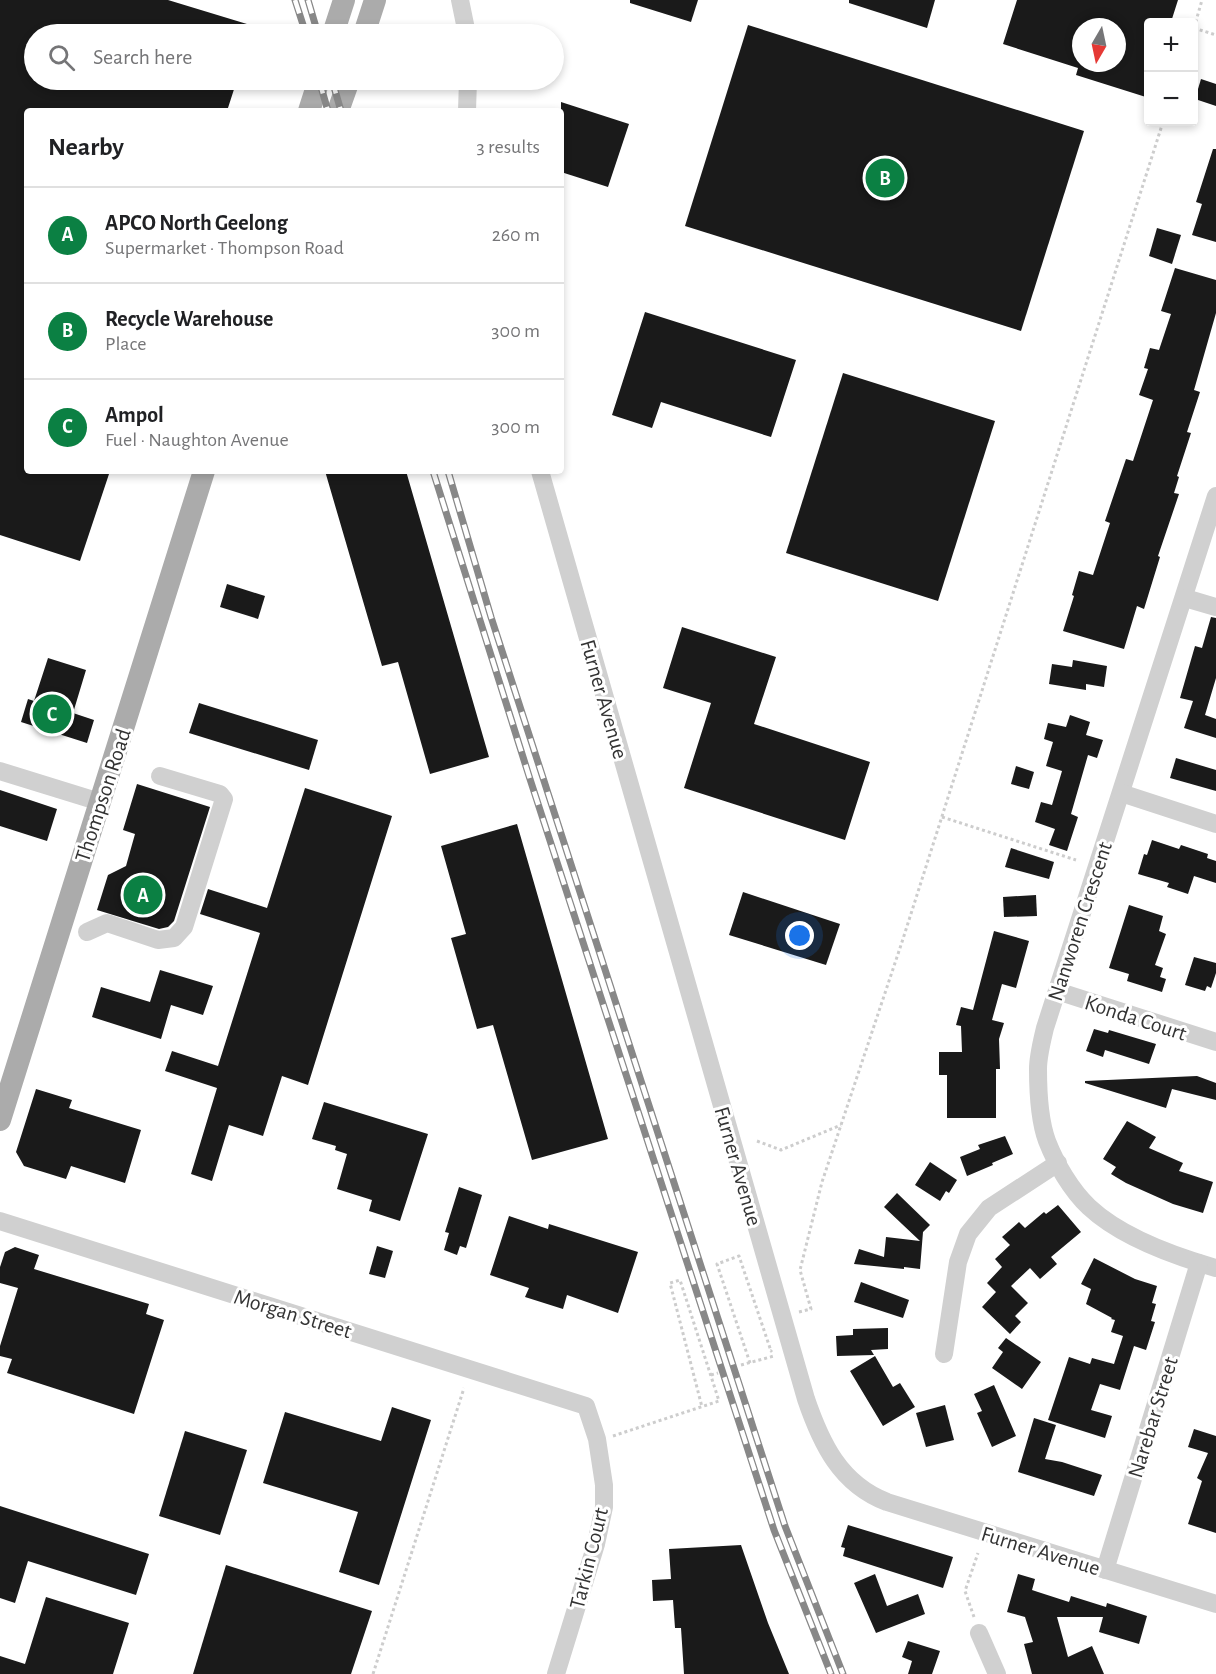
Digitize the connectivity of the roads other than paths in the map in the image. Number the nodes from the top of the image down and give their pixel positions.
1 (344, 0) edge
2 (375, 0) edge
3 (450, 0) edge
4 (460, 0) edge
5 (336, 24) edge
6 (367, 24) edge
7 (464, 24) edge
8 (465, 24) edge
9 (316, 90) edge
10 (346, 90) edge
11 (468, 90) edge
12 (310, 108) edge
13 (339, 108) edge
14 (467, 108) edge
15 (203, 474) edge
16 (541, 474) edge
17 (1216, 496) edge
18 (1185, 598) junction
19 (1216, 607) edge
20 (0, 771) edge
21 (160, 776) dead end
22 (1121, 793) junction
23 (100, 802) junction
24 (1216, 824) edge
25 (87, 932) dead end
26 (1057, 991) junction
27 (1216, 1042) edge
28 (0, 1120) edge
29 (1058, 1163) junction
30 (0, 1221) edge
31 (1208, 1266) edge
32 (944, 1354) dead end
33 (586, 1406) joint
34 (1105, 1570) junction
35 (1216, 1604) edge
36 (979, 1633) road end
37 (556, 1674) edge
38 (997, 1674) edge

1 - 5 main road
2 - 6 main road
3 - 7 street
4 - 8 street
9 - 12 main road
10 - 13 main road
11 - 14 street
15 - 23 main road, Thompson Road
16 - 34 street, Furner Avenue
17 - 18 street, Nanworen Crescent
18 - 19 street
18 - 22 street, Nanworen Crescent
20 - 23 street
21 - 25 street
22 - 24 street
22 - 26 street, Nanworen Crescent
23 - 28 main road, Thompson Road
26 - 27 street, Konda Court
26 - 29 street, Nanworen Crescent
29 - 31 street, Nanworen Crescent
29 - 32 street
30 - 33 street, Morgan Street
31 - 34 street, Narebar Street
33 - 37 street, Tarkin Court
34 - 35 street, Furner Avenue
36 - 38 street

